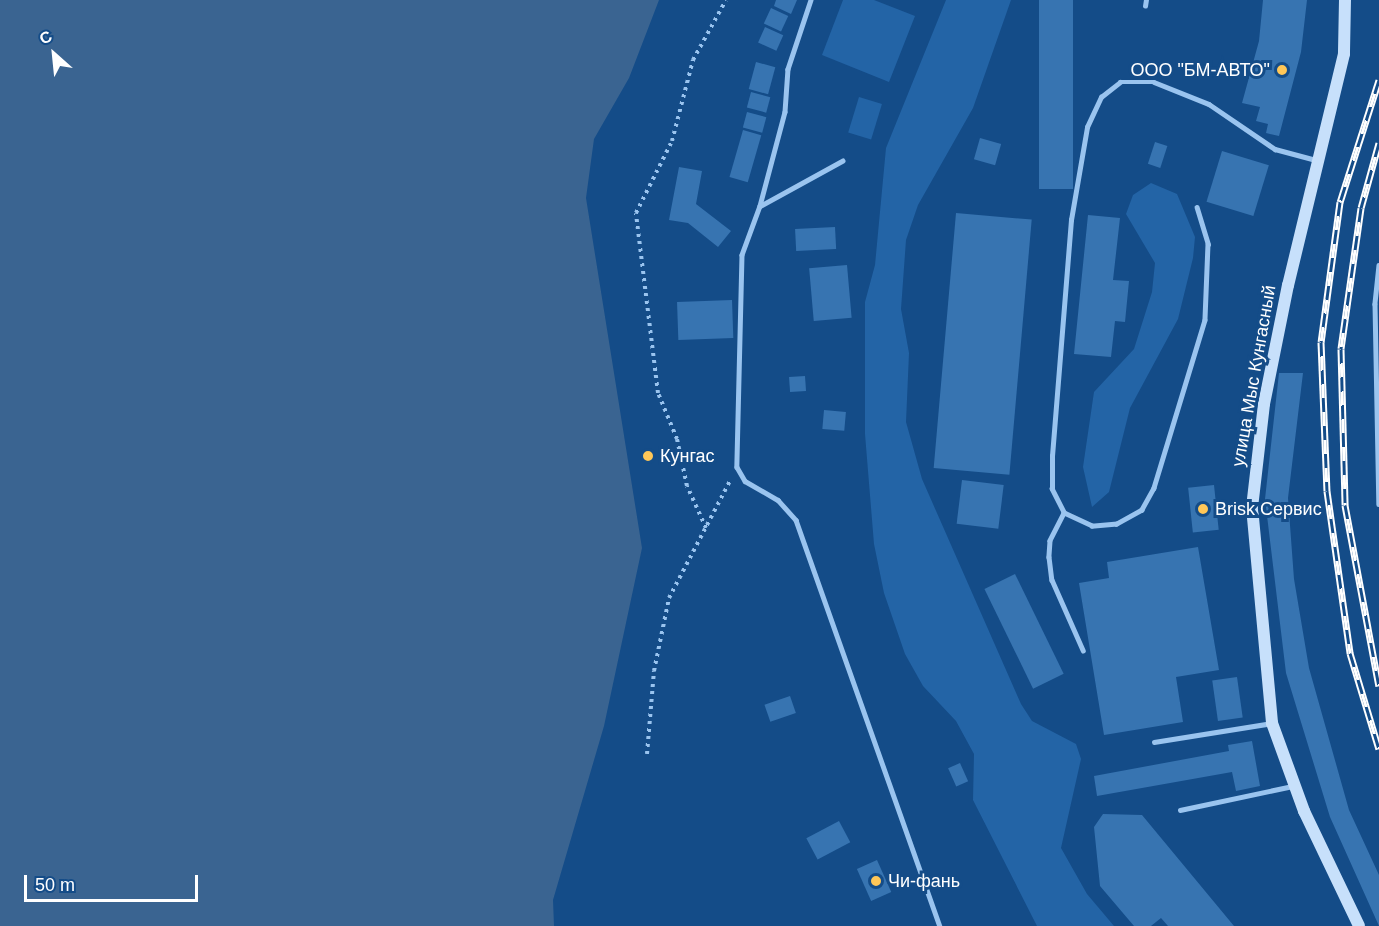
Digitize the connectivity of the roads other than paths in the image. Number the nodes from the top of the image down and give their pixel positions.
1 (811, 0) edge
2 (1346, 0) edge
3 (1316, 160) junction
4 (842, 161) dead end
5 (760, 206) junction
6 (1197, 207) dead end
7 (1379, 265) edge
8 (1379, 504) edge
9 (1064, 513) junction
10 (1083, 650) dead end
11 (1272, 723) junction
12 (1154, 742) dead end
13 (1293, 786) junction
14 (1180, 810) dead end
15 (940, 926) edge
16 (1359, 926) edge

1 - 5 lane
2 - 3 street, улица Мыс Кунгасный
3 - 9 lane
3 - 11 street, улица Мыс Кунгасный
4 - 5 lane
5 - 15 lane
6 - 9 lane
7 - 8 lane
9 - 10 lane
11 - 12 lane
11 - 13 street, улица Мыс Кунгасный
13 - 14 lane
13 - 16 street, улица Мыс Кунгасный

